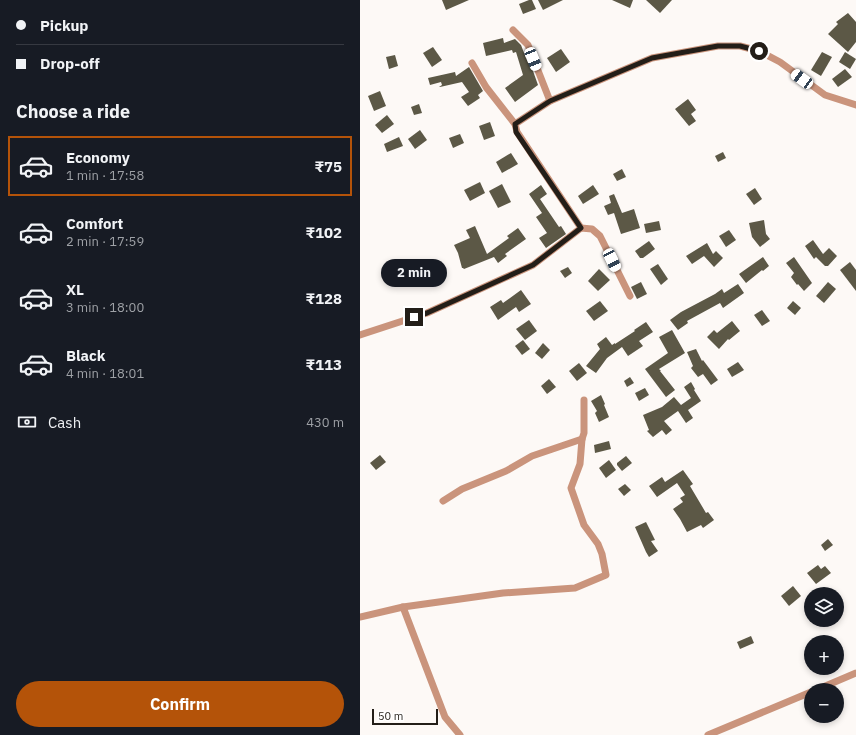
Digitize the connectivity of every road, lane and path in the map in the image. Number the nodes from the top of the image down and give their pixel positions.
1 (512, 30) dead end
2 (472, 63) dead end
3 (550, 101) junction
4 (856, 105) edge
5 (515, 124) junction
6 (581, 228) junction
7 (630, 296) dead end
8 (360, 335) edge
9 (584, 400) dead end
10 (582, 439) junction
11 (443, 501) dead end
12 (403, 607) junction
13 (360, 617) edge
14 (856, 673) edge
15 (832, 683) edge
16 (804, 695) edge
17 (460, 735) edge
18 (708, 735) edge

1 - 3 street
2 - 5 street
3 - 4 street
3 - 5 street
5 - 6 street
6 - 7 street
6 - 8 street
9 - 10 street
10 - 11 street
10 - 12 street
12 - 13 street
12 - 17 street
14 - 15 street
16 - 18 street

